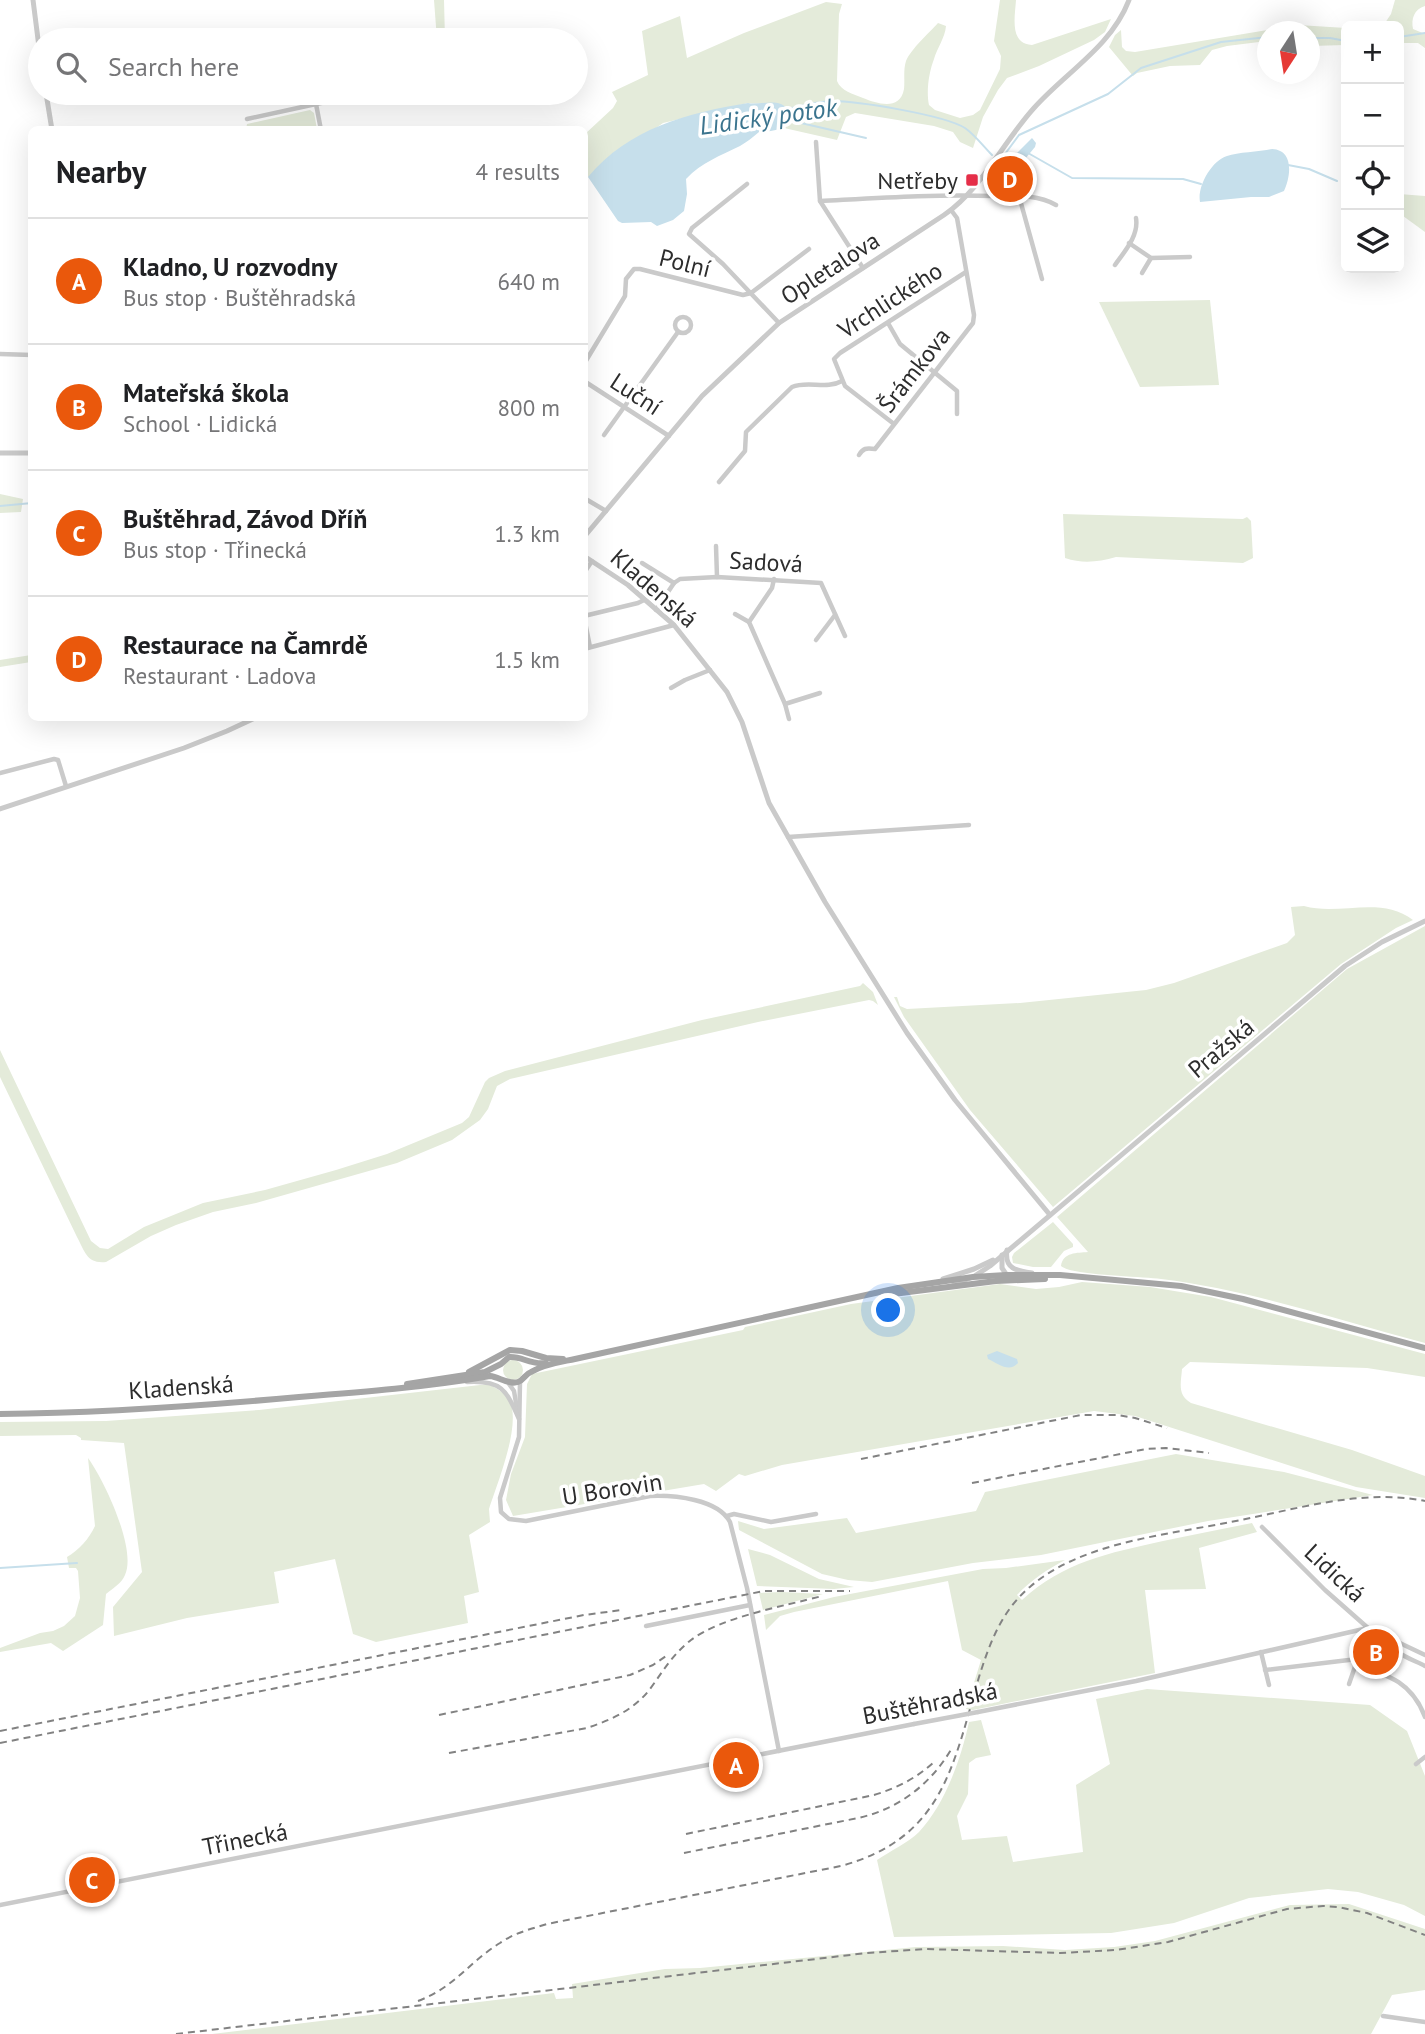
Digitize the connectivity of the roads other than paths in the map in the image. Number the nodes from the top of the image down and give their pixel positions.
1 (33, 0) edge
2 (1129, 0) edge
3 (37, 28) edge
4 (48, 105) edge
5 (311, 105) edge
6 (316, 105) edge
7 (247, 119) dead end
8 (51, 126) edge
9 (320, 126) edge
10 (816, 142) dead end
11 (747, 184) dead end
12 (967, 195) junction
13 (1019, 197) junction
14 (820, 201) junction
15 (1056, 205) dead end
16 (951, 210) junction
17 (1136, 218) dead end
18 (1129, 243) junction
19 (809, 248) dead end
20 (1190, 257) dead end
21 (1151, 258) junction
22 (1115, 265) dead end
23 (863, 268) junction
24 (966, 272) junction
25 (1142, 273) dead end
26 (1042, 279) dead end
27 (751, 293) junction
28 (779, 323) junction
29 (887, 323) junction
30 (678, 332) dead end
31 (0, 354) edge
32 (28, 355) edge
33 (588, 357) edge
34 (936, 372) junction
35 (842, 381) junction
36 (588, 384) edge
37 (624, 406) junction
38 (957, 414) dead end
39 (894, 424) junction
40 (604, 435) dead end
41 (669, 436) junction
42 (0, 453) edge
43 (28, 453) edge
44 (859, 456) dead end
45 (719, 482) dead end
46 (588, 500) edge
47 (607, 512) junction
48 (588, 533) edge
49 (716, 546) dead end
50 (588, 558) edge
51 (592, 561) junction
52 (642, 563) dead end
53 (588, 567) edge
54 (717, 578) junction
55 (774, 579) junction
56 (674, 583) junction
57 (644, 600) junction
58 (656, 610) junction
59 (735, 614) dead end
60 (588, 615) edge
61 (835, 615) junction
62 (748, 622) junction
63 (674, 625) junction
64 (845, 636) dead end
65 (816, 640) dead end
66 (588, 648) edge
67 (710, 670) junction
68 (671, 688) dead end
69 (820, 693) dead end
70 (785, 704) junction
71 (789, 719) dead end
72 (248, 721) edge
73 (0, 774) edge
74 (66, 786) junction
75 (0, 809) edge
76 (969, 825) dead end
77 (787, 837) junction
78 (1425, 922) edge
79 (1050, 1215) junction
80 (1004, 1252) junction
81 (1006, 1275) junction
82 (1060, 1275) junction
83 (974, 1278) junction
84 (1082, 1278) junction
85 (1015, 1280) junction
86 (913, 1286) junction
87 (941, 1287) junction
88 (850, 1299) junction
89 (1425, 1348) edge
90 (575, 1359) junction
91 (523, 1361) junction
92 (501, 1364) junction
93 (526, 1374) junction
94 (449, 1378) junction
95 (505, 1380) junction
96 (520, 1381) junction
97 (442, 1384) junction
98 (364, 1391) junction
99 (0, 1413) edge
100 (519, 1421) junction
101 (816, 1514) dead end
102 (727, 1516) junction
103 (1262, 1527) dead end
104 (750, 1605) junction
105 (646, 1626) dead end
106 (1368, 1628) junction
107 (1389, 1637) junction
108 (1261, 1651) junction
109 (1425, 1655) edge
110 (1356, 1661) junction
111 (1425, 1666) edge
112 (1265, 1670) junction
113 (1349, 1684) dead end
114 (1269, 1685) dead end
115 (1425, 1717) edge
116 (779, 1751) junction
117 (1425, 1757) edge
118 (1416, 1764) dead end
119 (497, 1806) joint
120 (0, 1905) edge
121 (1383, 2016) dead end
122 (1425, 2022) edge

1 - 3 street
2 - 12 street, Opletalova
4 - 8 street
5 - 7 street
6 - 9 street
10 - 14 street
11 - 27 street
12 - 13 street
12 - 14 street
12 - 16 street, Opletalova
13 - 15 street
13 - 26 street
14 - 23 street
16 - 23 street, Opletalova
16 - 24 street, Šrámkova
17 - 18 street
18 - 21 street
18 - 22 street
19 - 27 street
20 - 21 street
21 - 25 street
23 - 28 street, Opletalova
24 - 29 street, Vrchlického
24 - 34 street, Šrámkova
27 - 28 street
27 - 33 street, Polní
28 - 41 street, Opletalova
29 - 34 street
29 - 35 street, Vrchlického
30 - 37 street
31 - 32 street
34 - 38 street
34 - 39 street, Šrámkova
35 - 39 street
35 - 45 street
36 - 37 street, Luční
37 - 40 street
37 - 41 street, Luční
39 - 44 street, Šrámkova
41 - 47 street, Opletalova
42 - 43 street
46 - 47 street
47 - 48 street, Opletalova
49 - 54 street, Sadová
50 - 51 street, Kladenská
51 - 53 street
51 - 57 street, Kladenská
52 - 56 street
54 - 55 street, Sadová
54 - 56 street, Sadová
55 - 61 street, Sadová
55 - 62 street
56 - 58 street
57 - 58 street, Kladenská
57 - 60 street
58 - 63 street, Kladenská
59 - 62 street
61 - 64 street, Sadová
61 - 65 street
62 - 70 street
63 - 66 street
63 - 67 street, Kladenská
67 - 68 street
67 - 77 street, Kladenská
69 - 70 street
70 - 71 street
72 - 74 street
73 - 74 street
74 - 75 street
76 - 77 street
77 - 79 street, Kladenská
78 - 79 street, Pražská
79 - 80 street, Pražská
80 - 81 street
80 - 82 street
80 - 83 street
80 - 86 street
81 - 82 main road
81 - 83 main road
81 - 85 street
82 - 84 main road
83 - 86 main road
83 - 87 street
84 - 85 main road
84 - 89 main road
85 - 87 main road
86 - 88 main road
87 - 88 main road
88 - 90 main road
90 - 91 main road
90 - 93 main road
90 - 94 main road
91 - 92 main road
91 - 93 main road
92 - 94 main road
92 - 95 main road
93 - 96 main road
94 - 98 main road
95 - 96 main road
95 - 97 main road
95 - 100 street
96 - 100 street
97 - 98 main road
97 - 100 street
98 - 99 main road, Kladenská
100 - 102 street, U Borovin
101 - 102 street, U Borovin
102 - 104 street
103 - 106 street, Lidická
104 - 105 street
104 - 116 street
106 - 107 street, Lidická
106 - 108 street, Buštěhradská
106 - 110 street
107 - 109 street, Lidická
107 - 111 street, Lidická
108 - 112 street
108 - 116 street, Buštěhradská, bridge
110 - 112 street
110 - 113 street
110 - 115 street
112 - 114 street
116 - 119 street, Buštěhradská
117 - 118 street
119 - 120 street, Třinecká
121 - 122 street

